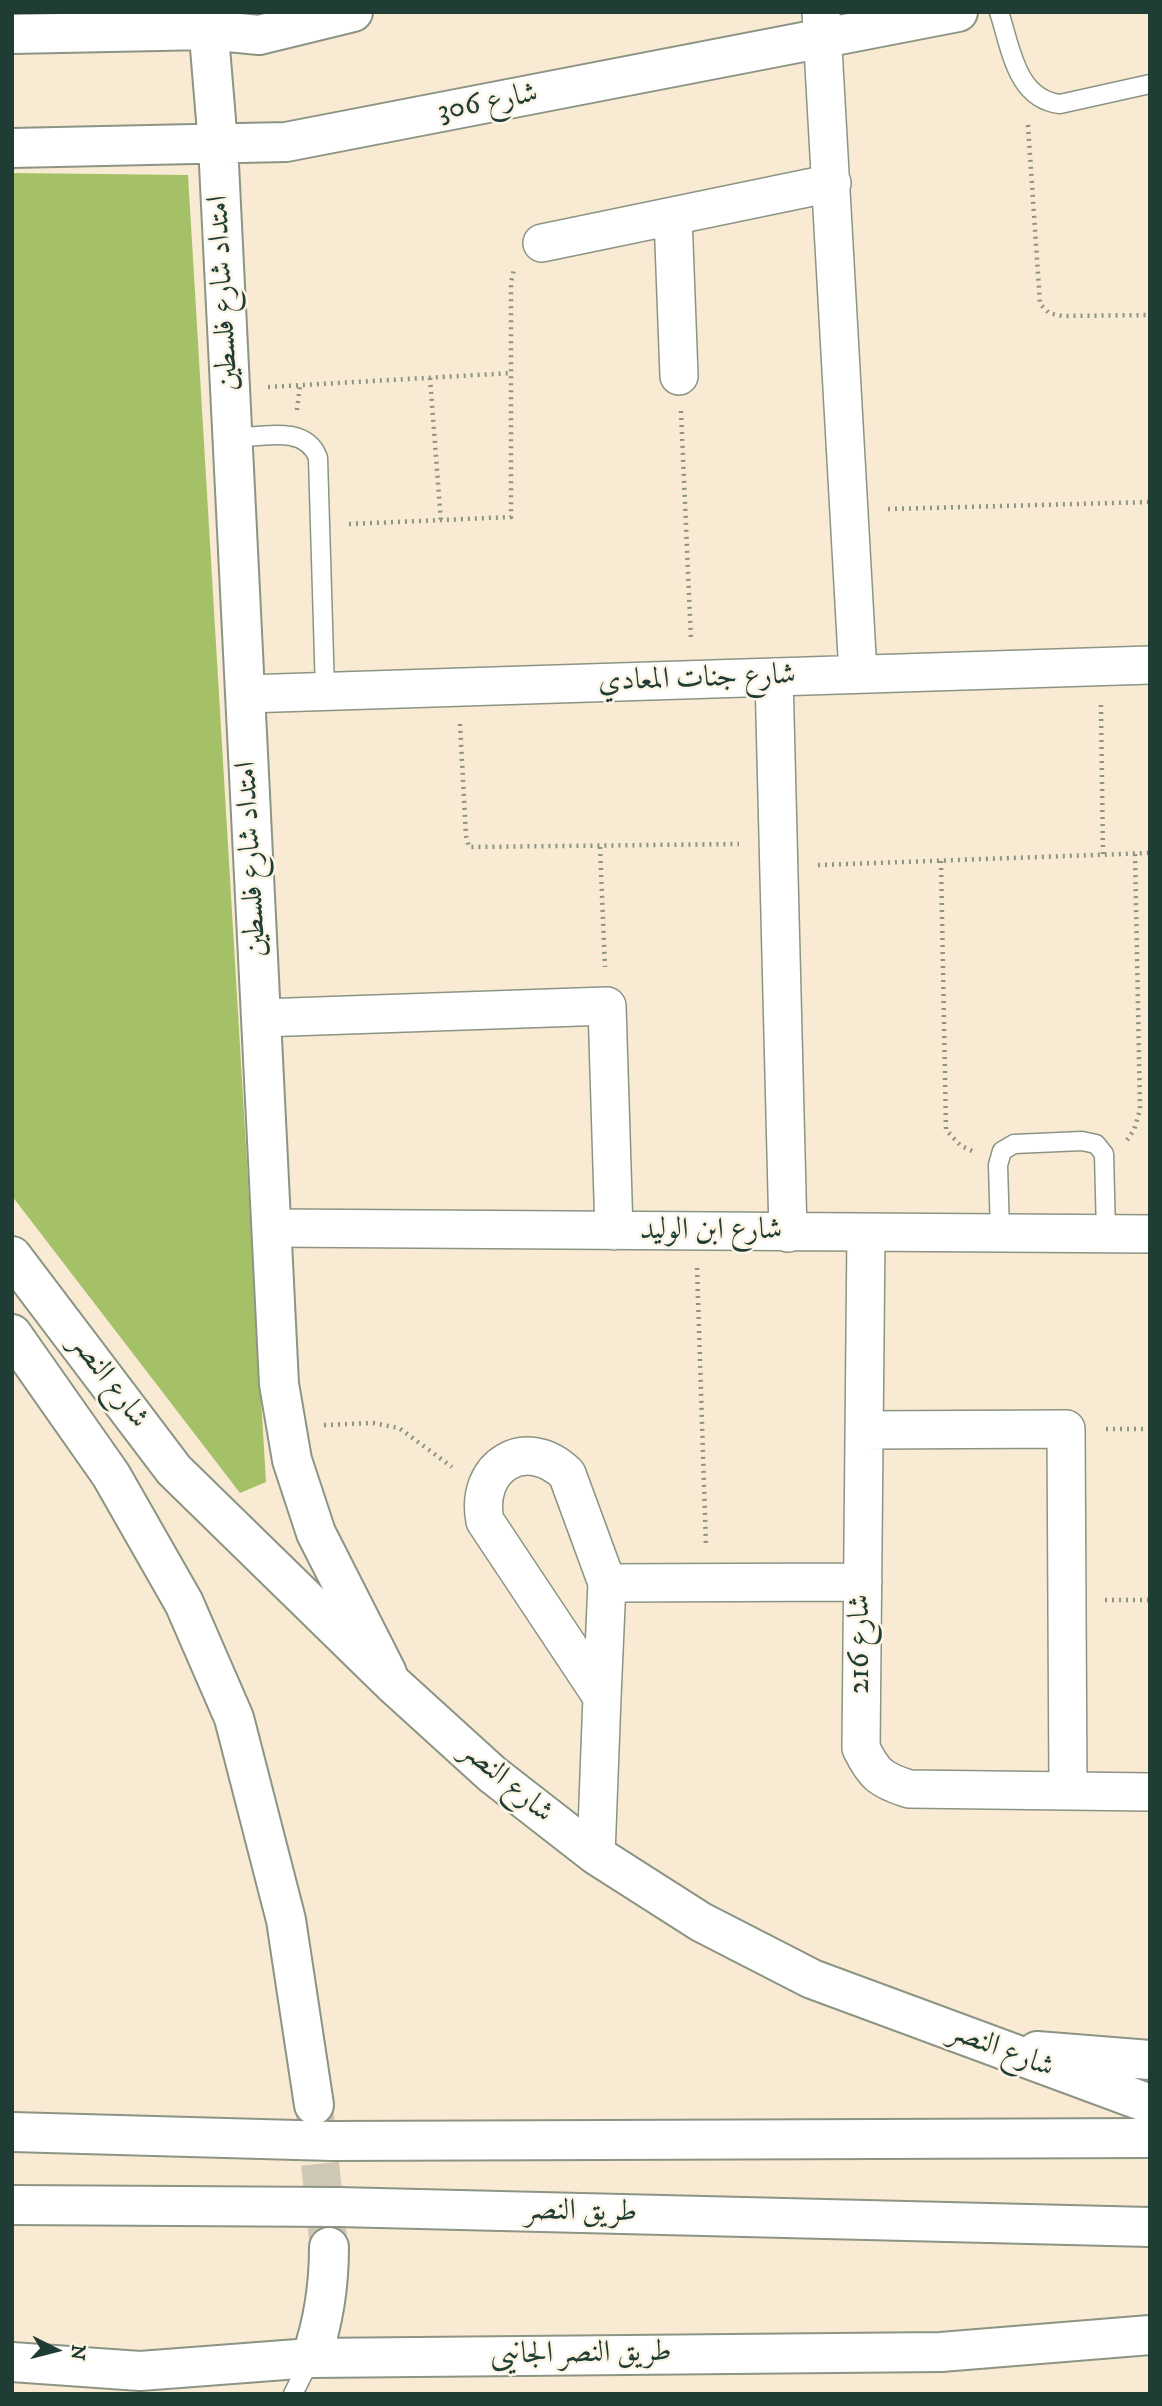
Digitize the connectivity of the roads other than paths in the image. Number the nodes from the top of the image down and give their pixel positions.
1 (353, 12) edge
2 (958, 12) edge
3 (999, 12) edge
4 (207, 21) edge
5 (823, 26) edge
6 (12, 34) edge
7 (1150, 84) edge
8 (218, 144) junction
9 (12, 148) edge
10 (832, 183) junction
11 (673, 216) junction
12 (542, 243) road end
13 (680, 376) road end
14 (232, 438) junction
15 (1150, 665) edge
16 (858, 674) junction
17 (774, 677) junction
18 (325, 691) junction
19 (245, 694) junction
20 (261, 1018) junction
21 (272, 1228) junction
22 (614, 1231) junction
23 (788, 1233) junction
24 (866, 1233) junction
25 (1000, 1233) junction
26 (1106, 1233) junction
27 (1150, 1234) edge
28 (12, 1256) edge
29 (12, 1334) edge
30 (864, 1430) junction
31 (863, 1582) junction
32 (607, 1583) junction
33 (393, 1684) junction
34 (602, 1697) junction
35 (1068, 1791) junction
36 (1150, 1792) edge
37 (596, 1855) junction
38 (995, 2048) junction
39 (1150, 2060) edge
40 (1150, 2104) edge
41 (314, 2105) tunnel mouth
42 (12, 2132) edge
43 (1150, 2138) edge
44 (12, 2205) edge
45 (1150, 2227) edge
46 (329, 2247) tunnel mouth
47 (1150, 2335) edge
48 (311, 2358) junction
49 (12, 2362) edge
50 (293, 2394) edge

1 - 4 main road
2 - 5 main road, شارع 306
3 - 7 lane
4 - 6 main road
4 - 8 main road, امتداد شارع فلسطين
5 - 8 main road, شارع 306
5 - 10 street
8 - 9 main road, شارع 306
8 - 14 main road, امتداد شارع فلسطين
10 - 11 street
10 - 16 street
11 - 12 street
11 - 13 street
14 - 18 lane
14 - 19 main road, امتداد شارع فلسطين
15 - 16 street, شارع جنات المعادي
16 - 17 street, شارع جنات المعادي
17 - 18 street, شارع جنات المعادي
17 - 23 street
18 - 19 street, شارع جنات المعادي
19 - 20 main road, امتداد شارع فلسطين
20 - 21 main road, امتداد شارع فلسطين
20 - 22 street
21 - 22 street, شارع ابن الوليد
21 - 33 main road, امتداد شارع فلسطين
22 - 23 street, شارع ابن الوليد
23 - 24 street, شارع ابن الوليد
24 - 25 street, شارع ابن الوليد
24 - 30 street, شارع 216
25 - 26 street, شارع ابن الوليد
25 - 26 lane
26 - 27 street, شارع ابن الوليد
28 - 33 main road, شارع النصر
29 - 41 main road, شارع النصر
30 - 31 street, شارع 216
30 - 35 street
31 - 32 street
31 - 35 street, شارع 216
32 - 34 street
32 - 34 street
33 - 37 main road, شارع النصر
34 - 37 street
35 - 36 street, شارع 216
37 - 38 main road, شارع النصر
38 - 39 main road
38 - 40 main road, شارع النصر
42 - 43 main road
44 - 45 main road, طريق النصر
46 - 48 main road
47 - 48 main road, طريق النصر الجانيى
48 - 49 main road, طريق النصر الجانيى
48 - 50 lane

